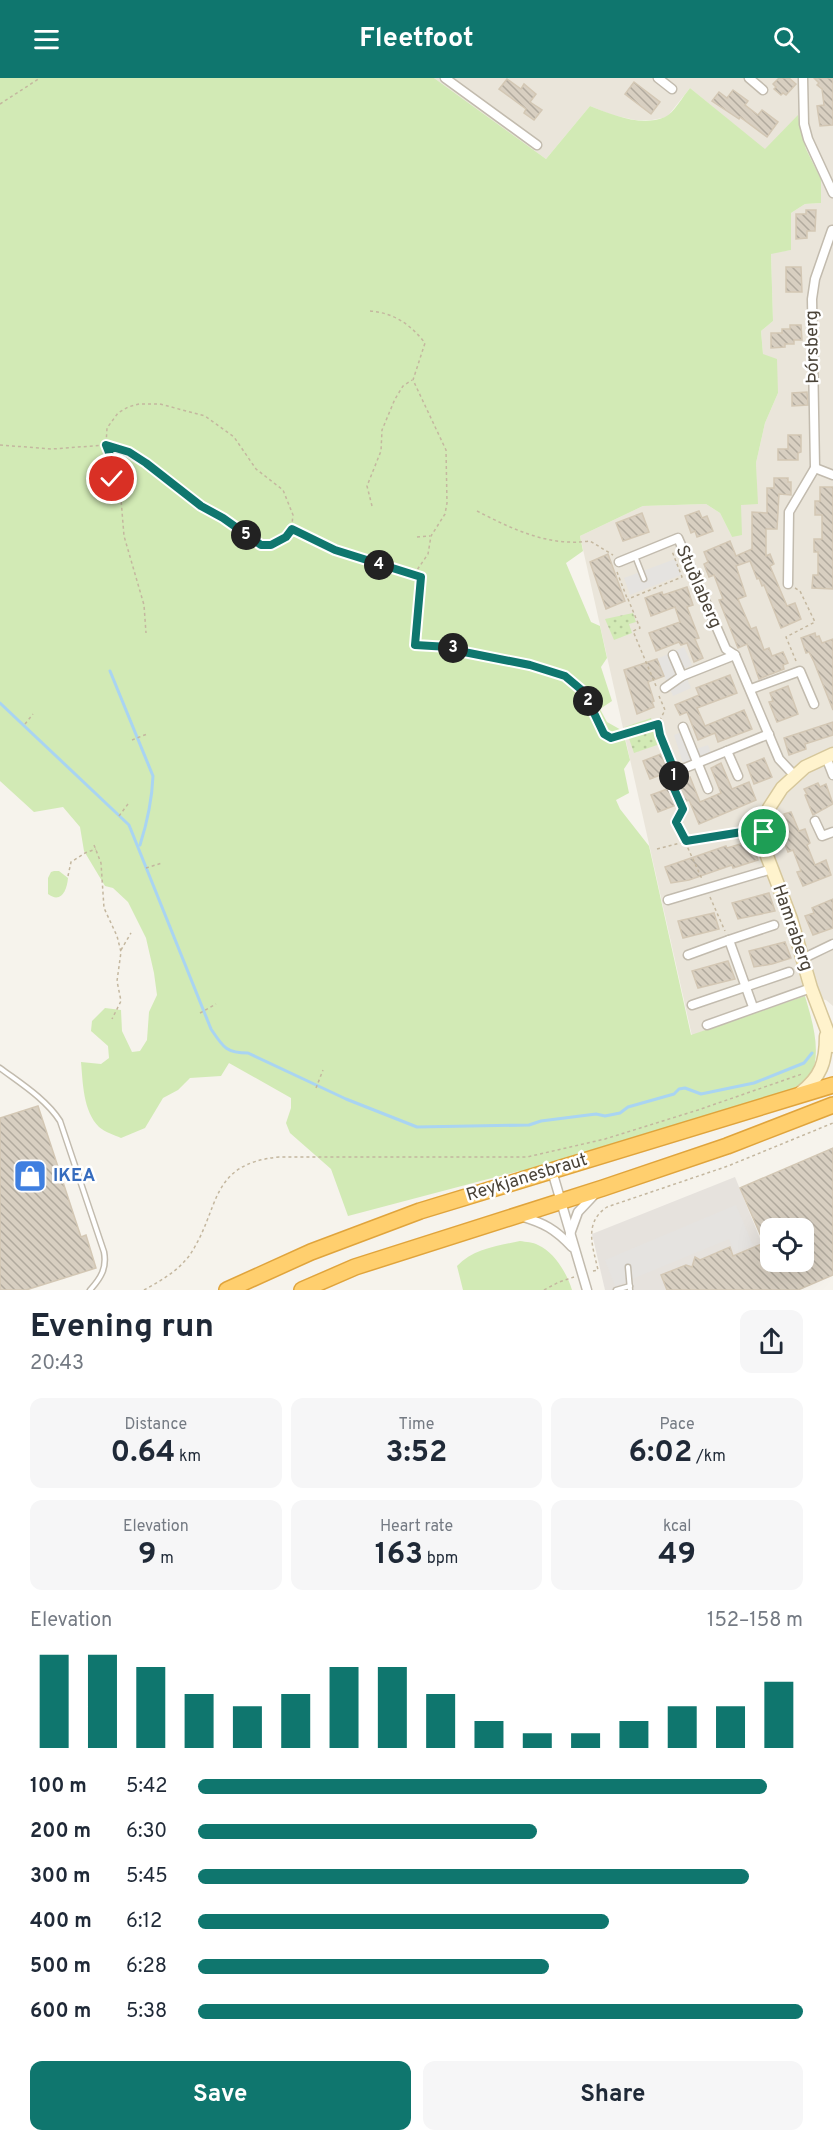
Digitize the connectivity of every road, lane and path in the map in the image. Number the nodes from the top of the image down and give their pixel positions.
1 (40, 78) edge
2 (445, 78) edge
3 (658, 78) edge
4 (749, 78) edge
5 (803, 78) edge
6 (672, 89) dead end
7 (763, 90) dead end
8 (0, 104) edge
9 (537, 146) dead end
10 (833, 193) edge
11 (832, 230) edge
12 (370, 311) dead end
13 (413, 380) junction
14 (0, 445) edge
15 (106, 445) junction
16 (815, 468) junction
17 (833, 475) edge
18 (372, 506) dead end
19 (477, 511) dead end
20 (292, 529) junction
21 (431, 536) junction
22 (417, 537) dead end
23 (668, 542) junction
24 (635, 556) junction
25 (617, 565) junction
26 (421, 577) junction
27 (644, 579) dead end
28 (788, 584) joint
29 (628, 599) junction
30 (146, 633) dead end
31 (735, 655) junction
32 (673, 656) dead end
33 (800, 670) junction
34 (682, 676) junction
35 (665, 688) dead end
36 (751, 689) junction
37 (814, 704) dead end
38 (33, 714) dead end
39 (25, 724) dead end
40 (658, 724) junction
41 (683, 727) dead end
42 (147, 734) dead end
43 (769, 734) junction
44 (132, 740) dead end
45 (727, 751) junction
46 (829, 756) edge
47 (697, 763) junction
48 (680, 770) dead end
49 (794, 775) junction
50 (833, 775) edge
51 (738, 776) dead end
52 (708, 789) dead end
53 (128, 804) dead end
54 (118, 816) dead end
55 (815, 821) dead end
56 (764, 832) junction
57 (833, 832) edge
58 (686, 841) junction
59 (94, 845) dead end
60 (96, 849) junction
61 (657, 849) dead end
62 (162, 863) dead end
63 (146, 868) dead end
64 (772, 869) junction
65 (68, 876) dead end
66 (706, 888) junction
67 (668, 900) dead end
68 (774, 925) dead end
69 (131, 933) dead end
70 (729, 940) junction
71 (833, 944) edge
72 (121, 951) junction
73 (688, 954) dead end
74 (804, 958) junction
75 (789, 972) dead end
76 (746, 987) junction
77 (811, 988) junction
78 (216, 1004) dead end
79 (692, 1005) dead end
80 (753, 1007) junction
81 (200, 1013) dead end
82 (112, 1019) dead end
83 (707, 1025) dead end
84 (829, 1029) edge
85 (833, 1046) edge
86 (0, 1068) edge
87 (323, 1070) dead end
88 (808, 1072) dead end
89 (833, 1085) edge
90 (316, 1088) dead end
91 (798, 1095) junction
92 (833, 1105) edge
93 (833, 1123) edge
94 (552, 1171) junction
95 (603, 1188) junction
96 (560, 1202) junction
97 (517, 1215) junction
98 (570, 1235) junction
99 (574, 1249) junction
100 (628, 1268) dead end
101 (586, 1273) dead end
102 (575, 1277) dead end
103 (630, 1288) edge
104 (90, 1290) edge
105 (144, 1290) edge
106 (228, 1290) edge
107 (302, 1290) edge
108 (544, 1290) edge
109 (587, 1290) edge
110 (616, 1290) edge

1 - 8 path
2 - 9 street
3 - 6 street
4 - 7 street
5 - 10 street
11 - 16 street, Þórsberg
12 - 13 path
13 - 18 path
13 - 21 path
14 - 15 path
15 - 20 path
15 - 20 path
15 - 30 path
16 - 17 street
16 - 28 street
19 - 25 path
20 - 26 path
21 - 22 path
21 - 26 path
23 - 24 street, Stuðlaberg
23 - 29 path
23 - 31 street, Stuðlaberg
24 - 25 street, Stuðlaberg
24 - 27 lane
25 - 29 path
26 - 40 path
28 - 33 path
29 - 40 path
31 - 34 street
31 - 36 street, Stuðlaberg
32 - 34 street
33 - 36 street
33 - 37 street
34 - 35 street
36 - 43 street, Stuðlaberg
38 - 39 path
40 - 58 path
41 - 47 street
42 - 44 path
43 - 45 street
43 - 49 street, Stuðlaberg
45 - 47 street
45 - 51 street
46 - 49 street, Hamraberg
46 - 50 street
47 - 48 street
47 - 52 street
49 - 56 street, Hamraberg
53 - 54 path
55 - 57 street
56 - 58 path
56 - 64 street, Hamraberg
58 - 61 path
58 - 66 path
59 - 60 path
60 - 65 path
60 - 72 path
62 - 63 path
64 - 66 street
64 - 74 street, Hamraberg
66 - 67 street
66 - 70 path
68 - 70 street
69 - 72 path
70 - 73 street
70 - 76 street
71 - 74 street
72 - 82 path
74 - 77 street, Hamraberg
75 - 76 street
76 - 79 street
76 - 80 street
77 - 80 street
77 - 84 street, Hamraberg
78 - 81 path
80 - 83 street
84 - 85 street
84 - 91 street
86 - 104 lane
87 - 90 path
88 - 105 path
89 - 91 highway, Reykjanesbraut
91 - 94 highway, Reykjanesbraut
92 - 95 highway, Reykjanesbraut
93 - 101 path
94 - 96 street
94 - 106 highway, Reykjanesbraut
95 - 96 highway, Reykjanesbraut
95 - 98 street
96 - 97 highway, Reykjanesbraut
96 - 98 street
97 - 99 street
97 - 107 highway, Reykjanesbraut
98 - 99 street
99 - 109 street
100 - 103 lane
102 - 108 path
103 - 110 lane

